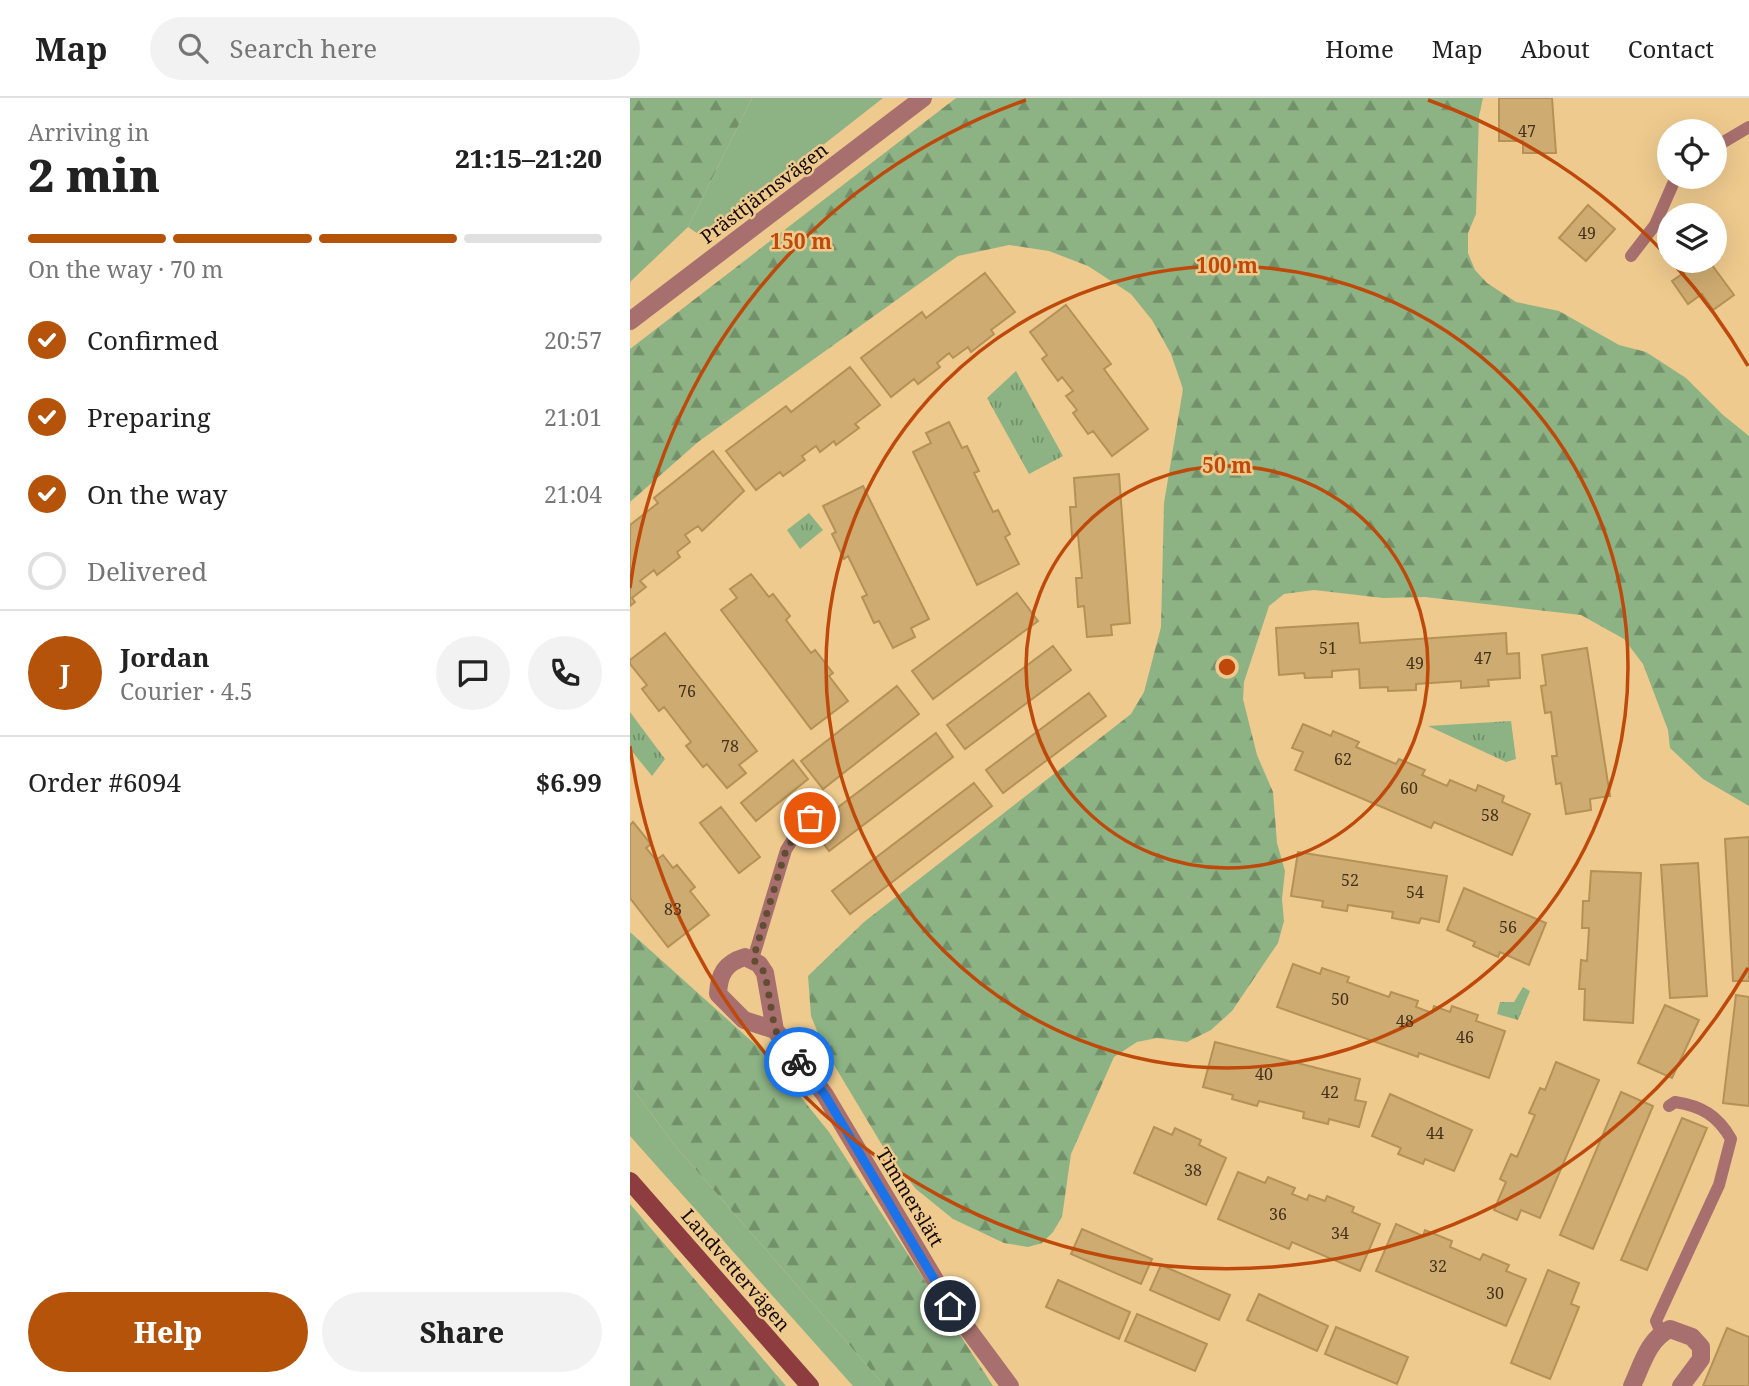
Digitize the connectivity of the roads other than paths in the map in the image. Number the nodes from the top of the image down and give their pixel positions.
1 (923, 98) edge
2 (1749, 127) edge
3 (1727, 140) edge
4 (1671, 189) edge
5 (1631, 256) dead end
6 (630, 321) edge
7 (810, 818) dead end
8 (753, 959) junction
9 (775, 1030) junction
10 (1669, 1106) dead end
11 (630, 1181) edge
12 (1661, 1333) junction
13 (810, 1386) edge
14 (1010, 1386) edge
15 (1632, 1386) edge
16 (1681, 1386) edge

1 - 6 street, Prästtjärnsvägen
2 - 3 lane
4 - 5 lane
7 - 8 lane
8 - 9 street, Timmerslätt
8 - 9 street
9 - 14 street, Timmerslätt
10 - 12 lane
11 - 13 street, Landvettervägen
12 - 15 street
12 - 16 street

